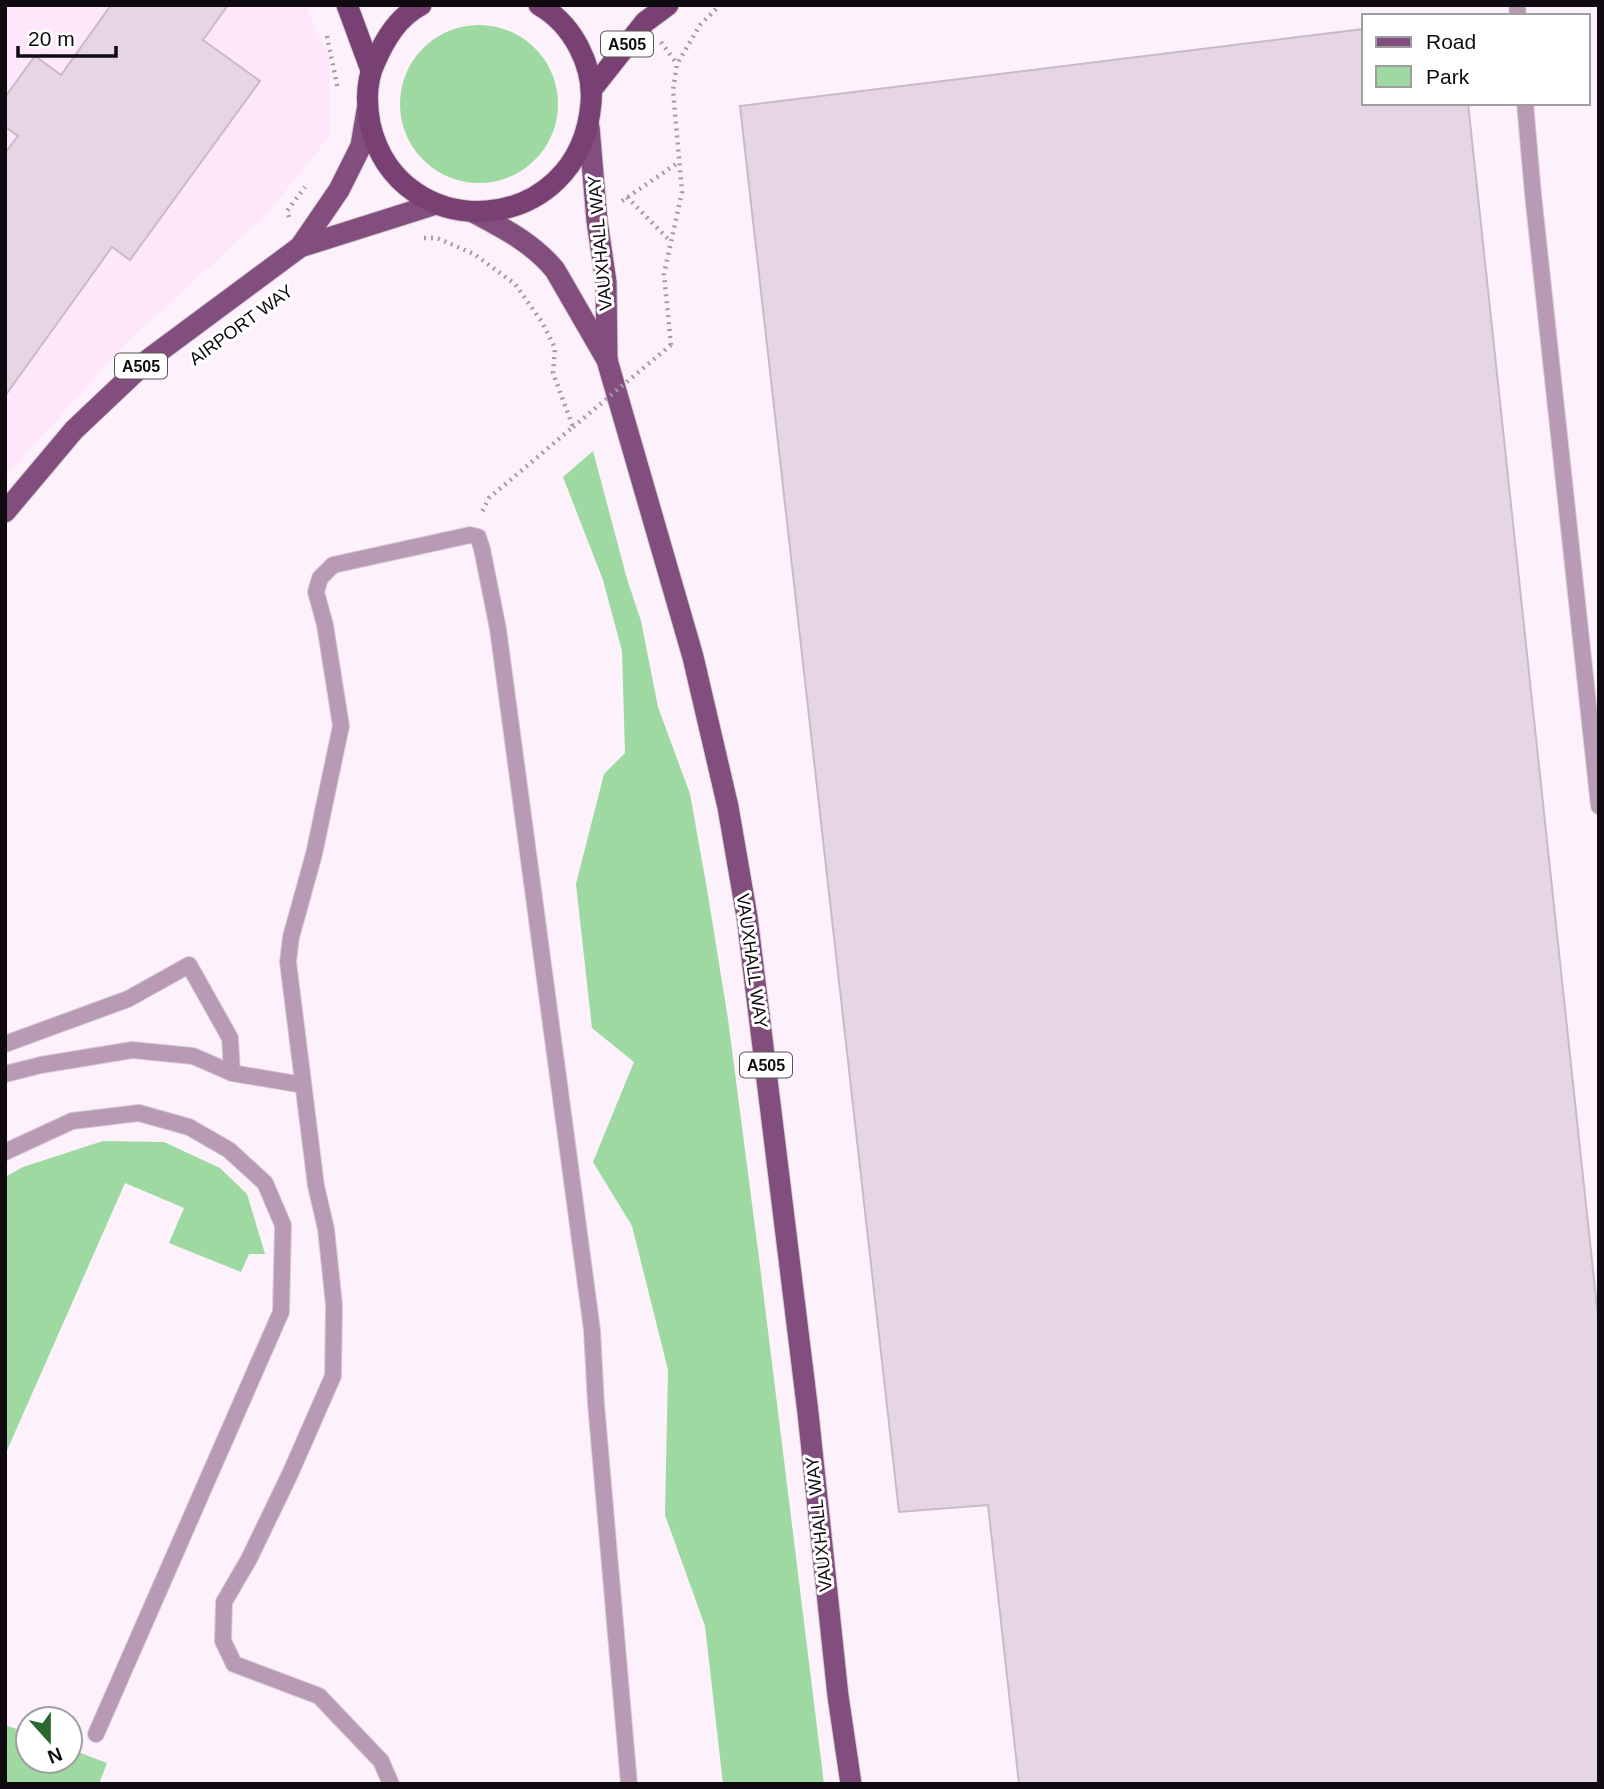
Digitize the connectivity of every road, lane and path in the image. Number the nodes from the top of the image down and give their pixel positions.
1 (348, 5) edge
2 (421, 5) edge
3 (539, 5) edge
4 (668, 5) edge
5 (720, 5) edge
6 (656, 36) dead end
7 (677, 64) junction
8 (371, 70) junction
9 (338, 86) dead end
10 (592, 89) junction
11 (339, 100) dead end
12 (1525, 105) edge
13 (367, 110) junction
14 (589, 127) junction
15 (679, 162) junction
16 (627, 197) junction
17 (620, 202) dead end
18 (436, 204) junction
19 (473, 212) junction
20 (413, 239) dead end
21 (671, 242) junction
22 (300, 247) junction
23 (607, 360) junction
24 (573, 427) junction
25 (5, 512) edge
26 (470, 535) junction
27 (1599, 806) edge
28 (5, 1044) edge
29 (232, 1073) junction
30 (5, 1074) edge
31 (303, 1085) junction
32 (5, 1152) edge
33 (96, 1734) dead end
34 (391, 1784) edge
35 (629, 1784) edge
36 (851, 1784) edge

1 - 8 highway
2 - 8 highway
3 - 10 highway
4 - 10 highway, A505
5 - 7 path
6 - 7 path
7 - 15 path
8 - 13 highway
9 - 11 path
10 - 14 highway
12 - 27 lane
13 - 18 highway
13 - 22 main road, AIRPORT WAY / A505
14 - 19 highway
14 - 23 main road, VAUXHALL WAY / A505
15 - 16 path
15 - 21 path
16 - 17 path
16 - 21 path
18 - 19 highway
18 - 22 main road, AIRPORT WAY / A505
19 - 23 main road, VAUXHALL WAY / A505
20 - 24 path
21 - 24 path, bridge
22 - 25 main road, AIRPORT WAY / A505
23 - 36 main road, VAUXHALL WAY / A505
24 - 26 path
26 - 31 lane
26 - 35 lane
28 - 29 lane
29 - 30 lane
29 - 31 lane
31 - 34 lane
32 - 33 lane

